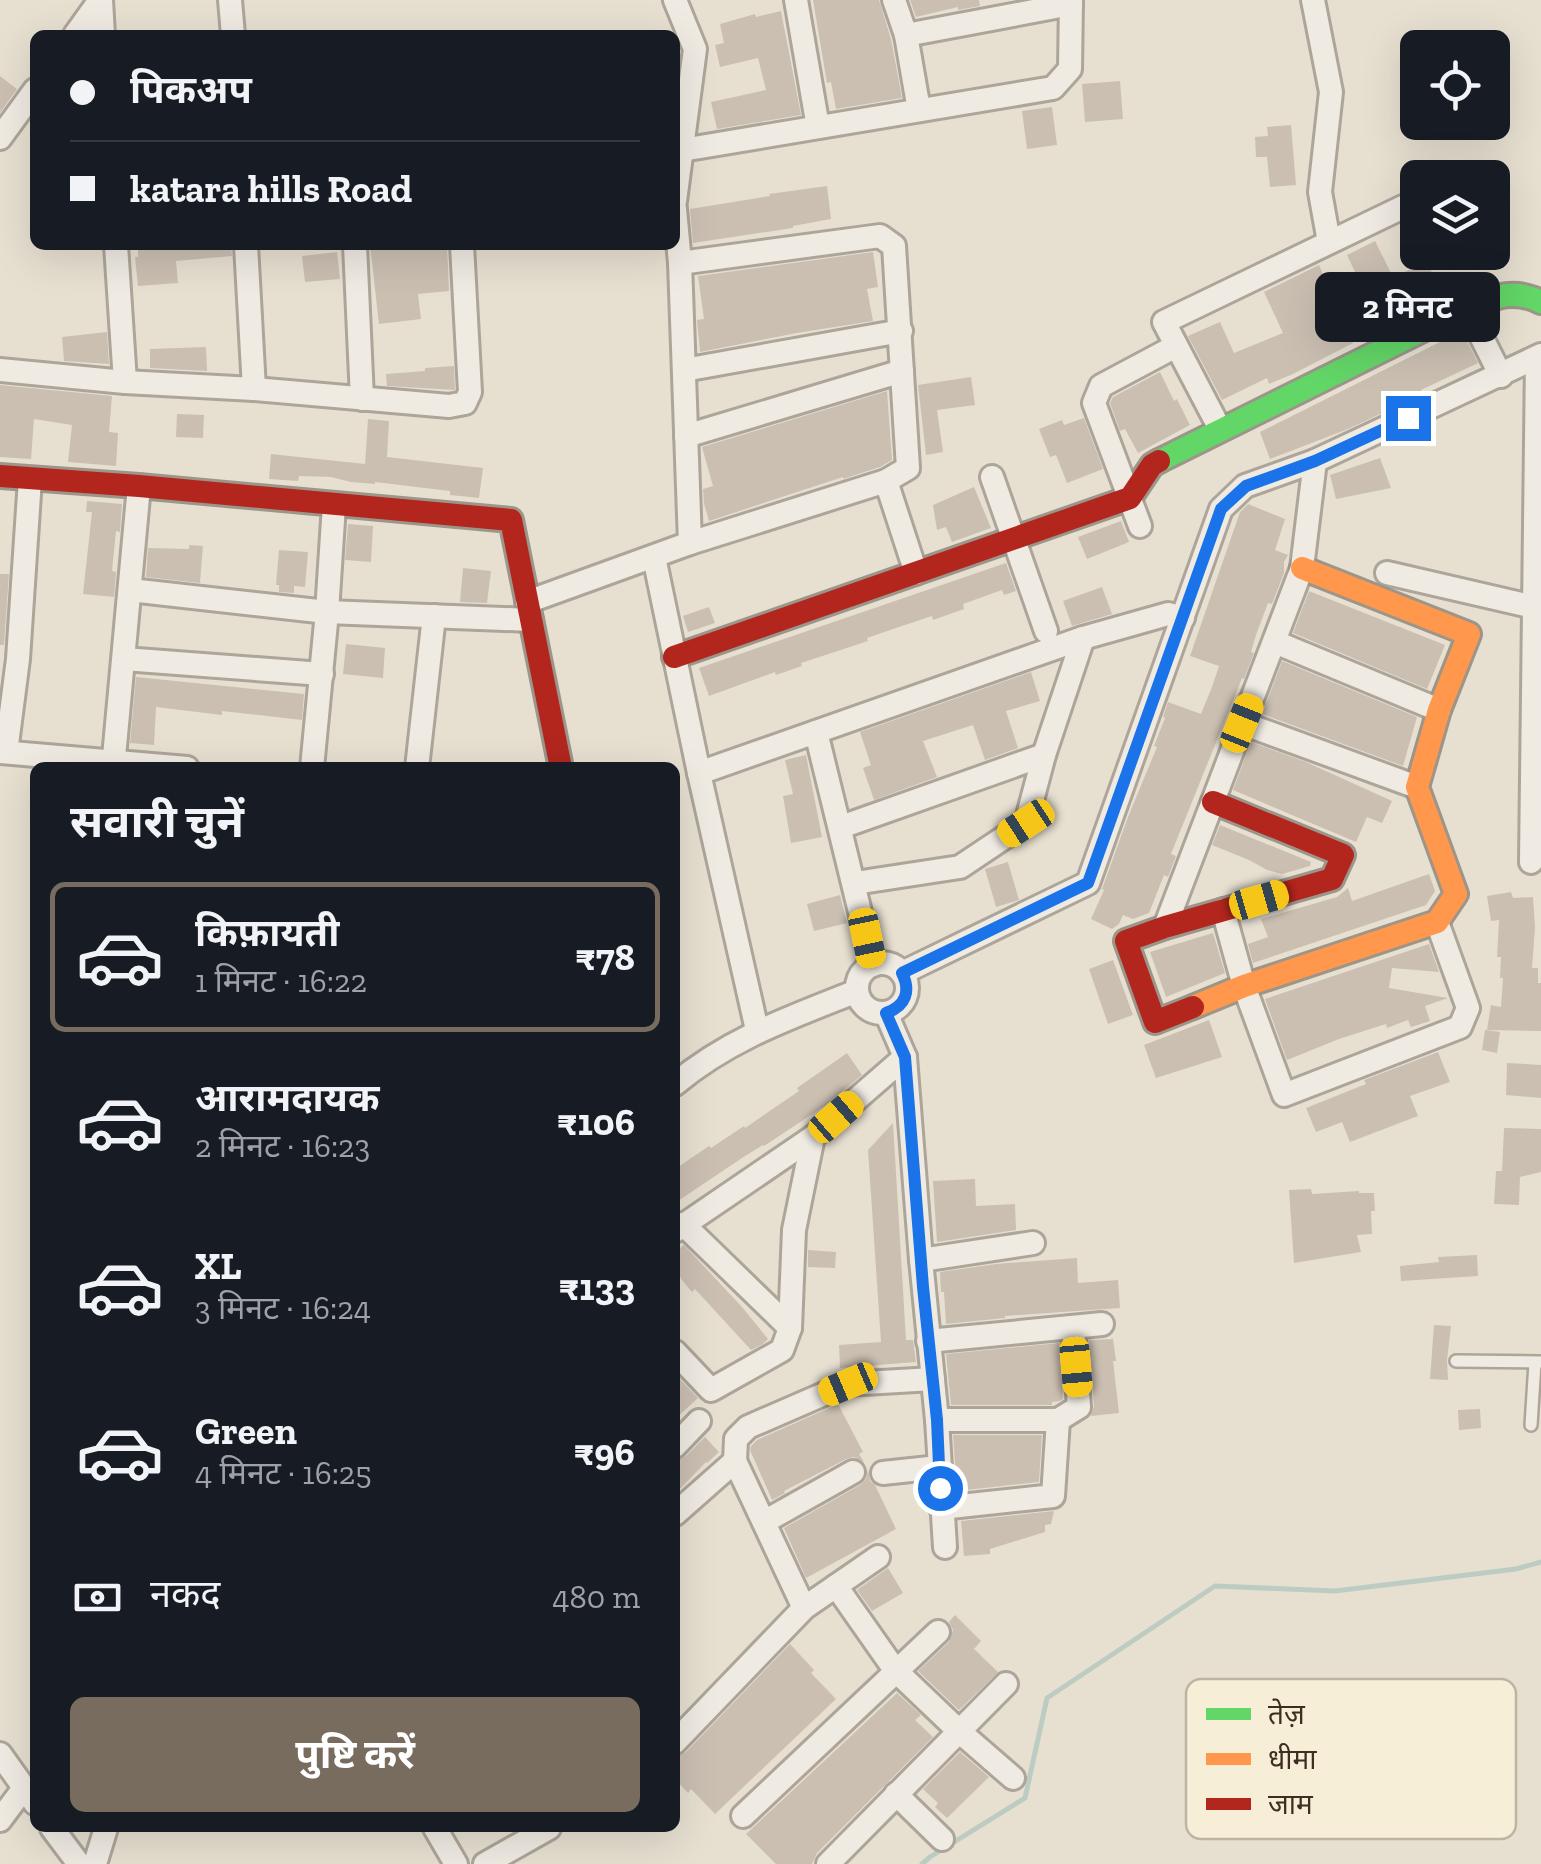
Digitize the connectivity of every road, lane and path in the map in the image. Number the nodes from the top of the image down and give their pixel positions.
1 (100, 0) edge
2 (230, 0) edge
3 (675, 0) edge
4 (796, 0) edge
5 (894, 0) edge
6 (1313, 0) edge
7 (1071, 2) edge
8 (79, 30) edge
9 (103, 30) edge
10 (233, 30) edge
11 (906, 35) junction
12 (30, 97) edge
13 (919, 110) junction
14 (818, 127) junction
15 (0, 138) edge
16 (682, 150) junction
17 (680, 165) edge
18 (1400, 208) edge
19 (1329, 242) junction
20 (116, 250) edge
21 (246, 250) edge
22 (355, 250) edge
23 (462, 250) edge
24 (679, 250) edge
25 (680, 263) junction
26 (1541, 302) edge
27 (1467, 308) junction
28 (901, 331) junction
29 (1176, 346) junction
30 (1539, 357) edge
31 (0, 370) edge
32 (684, 370) junction
33 (902, 372) junction
34 (1501, 376) junction
35 (125, 382) junction
36 (254, 389) junction
37 (362, 399) junction
38 (1220, 429) junction
39 (686, 436) junction
40 (1315, 461) junction
41 (0, 476) edge
42 (992, 476) dead end
43 (30, 479) junction
44 (886, 482) junction
45 (139, 486) junction
46 (1130, 498) junction
47 (334, 505) junction
48 (1140, 526) dead end
49 (1014, 540) junction
50 (690, 543) junction
51 (654, 556) junction
52 (0, 562) edge
53 (25, 563) junction
54 (1302, 568) junction
55 (916, 573) junction
56 (1387, 573) dead end
57 (130, 590) junction
58 (1534, 607) junction
59 (529, 611) junction
60 (327, 612) junction
61 (434, 616) junction
62 (1183, 618) junction
63 (1046, 631) dead end
64 (1082, 638) junction
65 (1274, 642) junction
66 (674, 657) junction
67 (124, 658) junction
68 (9, 659) edge
69 (322, 674) junction
70 (1438, 710) junction
71 (1242, 723) junction
72 (816, 732) junction
73 (3, 752) edge
74 (1044, 755) junction
75 (95, 762) edge
76 (113, 762) edge
77 (313, 762) edge
78 (417, 762) edge
79 (560, 762) edge
80 (699, 774) junction
81 (1417, 787) junction
82 (1213, 802) junction
83 (841, 828) junction
84 (1532, 862) dead end
85 (855, 883) junction
86 (1222, 910) junction
87 (1438, 922) junction
88 (1165, 927) junction
89 (873, 965) junction
90 (902, 973) junction
91 (1244, 986) junction
92 (857, 992) junction
93 (886, 1013) junction
94 (757, 1030) junction
95 (905, 1057) junction
96 (680, 1080) edge
97 (812, 1137) junction
98 (680, 1227) edge
99 (680, 1229) edge
100 (1033, 1243) dead end
101 (921, 1260) junction
102 (1102, 1324) dead end
103 (1073, 1327) junction
104 (790, 1328) junction
105 (928, 1341) junction
106 (680, 1357) edge
107 (1456, 1360) dead end
108 (1538, 1362) edge
109 (932, 1378) junction
110 (937, 1420) junction
111 (1058, 1420) junction
112 (700, 1421) dead end
113 (1531, 1424) dead end
114 (680, 1441) edge
115 (736, 1460) junction
116 (939, 1467) junction
117 (853, 1472) dead end
118 (882, 1472) dead end
119 (941, 1508) junction
120 (680, 1510) edge
121 (764, 1522) junction
122 (944, 1547) dead end
123 (878, 1557) dead end
124 (836, 1586) junction
125 (804, 1608) junction
126 (938, 1632) dead end
127 (895, 1670) junction
128 (1006, 1684) dead end
129 (960, 1732) junction
130 (680, 1737) edge
131 (0, 1754) edge
132 (1013, 1778) dead end
133 (896, 1794) junction
134 (30, 1795) edge
135 (743, 1816) dead end
136 (0, 1820) edge
137 (55, 1832) edge
138 (105, 1832) edge
139 (437, 1832) edge
140 (543, 1832) edge
141 (942, 1839) dead end
142 (78, 1864) edge
143 (95, 1864) edge
144 (456, 1864) edge
145 (485, 1864) edge
146 (828, 1864) edge

1 - 8 street
1 - 9 street
2 - 10 street
3 - 16 street
4 - 14 street
5 - 11 street
6 - 19 street
7 - 11 street
7 - 13 street
11 - 13 street
12 - 15 street
13 - 14 street
14 - 16 street
16 - 17 street
18 - 19 street
19 - 29 street
20 - 35 street
21 - 36 street
22 - 37 street
23 - 37 street
24 - 25 street
25 - 28 street
25 - 32 street
26 - 27 street
27 - 34 street
27 - 38 street
28 - 32 street
28 - 33 street
29 - 38 street
29 - 46 street
30 - 34 street
30 - 58 street
31 - 35 street
32 - 39 street
33 - 39 street
33 - 44 street
34 - 40 street
35 - 36 street
36 - 37 street
38 - 46 street
39 - 50 street
40 - 54 street
40 - 62 street
41 - 43 street
42 - 49 street
43 - 45 street
43 - 53 street
44 - 50 street
44 - 55 street
45 - 47 street
45 - 57 street
46 - 48 street
46 - 49 street
47 - 59 street
47 - 60 street
49 - 55 street
49 - 63 street
50 - 51 street
51 - 59 street
51 - 66 street
52 - 53 street
53 - 68 street
54 - 65 street
54 - 70 street
55 - 66 street
56 - 58 street
57 - 60 street
57 - 67 street
58 - 84 street
59 - 61 street
59 - 79 street
60 - 61 street
60 - 69 street
61 - 78 street
62 - 64 street
62 - 90 street
64 - 72 street
64 - 74 street
65 - 70 street
65 - 71 street
66 - 80 street
67 - 69 street
67 - 76 street
68 - 73 street
69 - 77 street
70 - 81 street
71 - 81 street
71 - 82 street
72 - 80 street
72 - 83 street
73 - 75 street
74 - 83 street
74 - 85 street
80 - 94 street
81 - 87 street
82 - 86 street
82 - 88 street
83 - 85 street
85 - 89 street
86 - 88 street
86 - 91 street
87 - 91 street
87 - 91 street
88 - 91 street
89 - 90 street
89 - 92 street
90 - 93 street
92 - 93 street
92 - 94 street
93 - 95 street
94 - 96 street
95 - 97 street
95 - 101 street
97 - 98 street
97 - 104 street
99 - 104 street
100 - 101 street
101 - 105 street
102 - 103 street
103 - 105 street
103 - 111 street
104 - 106 street
105 - 109 street
107 - 108 lane
108 - 113 lane
109 - 110 street
109 - 115 street
110 - 111 street
110 - 116 street
111 - 119 street
112 - 114 street
115 - 120 street
115 - 121 street
116 - 118 street
116 - 119 street
117 - 121 street
119 - 122 street
121 - 125 street
123 - 124 street
124 - 125 street
124 - 127 street
125 - 130 street
126 - 127 street
127 - 129 street
127 - 135 street
128 - 129 street
129 - 132 street
129 - 133 street
131 - 134 street
133 - 141 street
133 - 146 street
134 - 136 street
137 - 142 street
138 - 143 street
139 - 144 street
140 - 145 street

